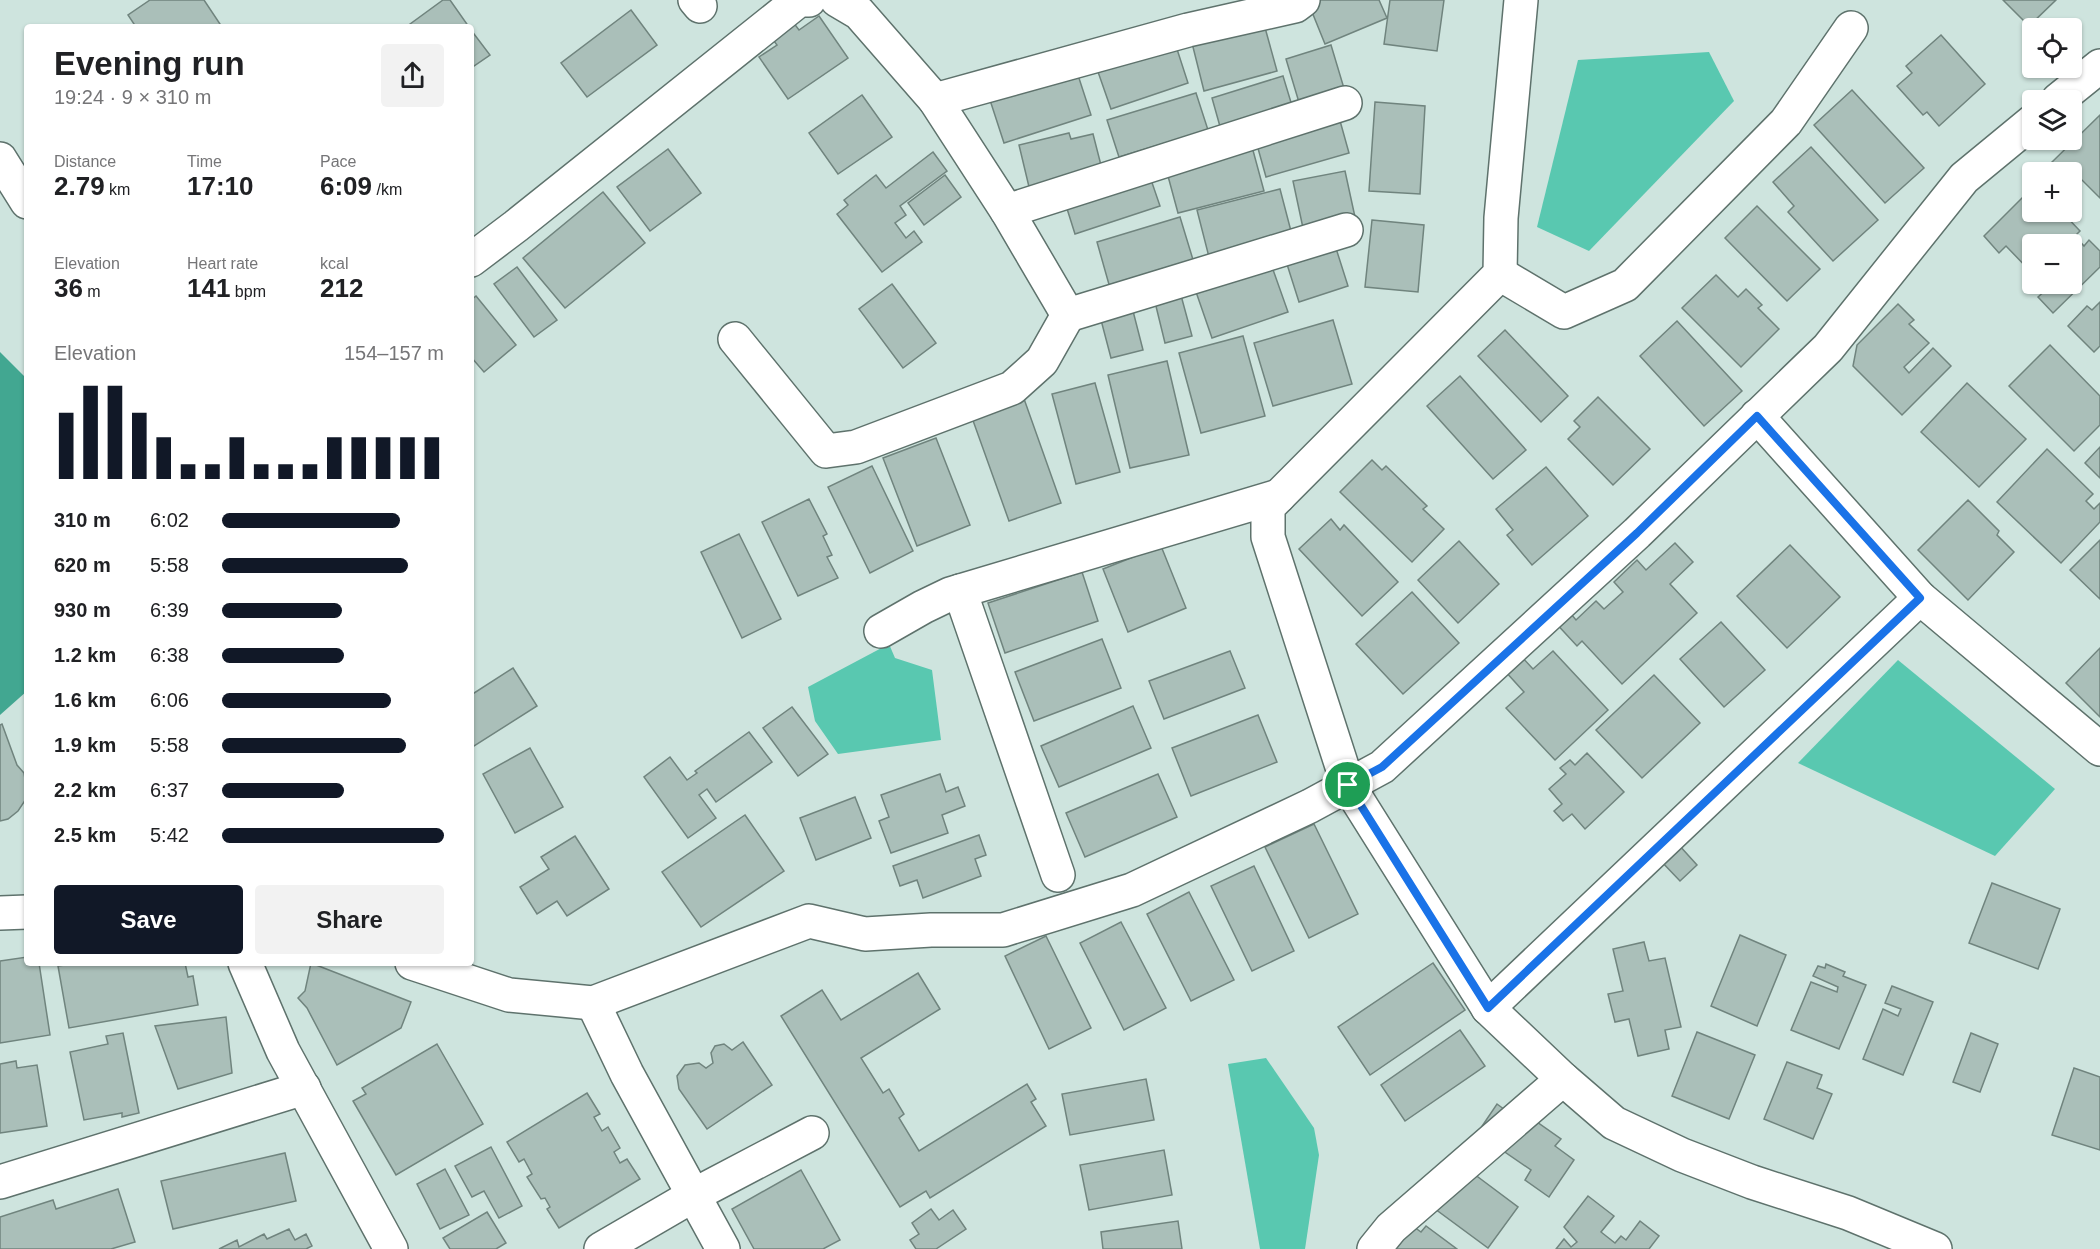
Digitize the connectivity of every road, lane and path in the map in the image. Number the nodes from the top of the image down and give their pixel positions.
1 (809, 0) edge
2 (837, 0) edge
3 (1304, 0) edge
4 (1521, 0) edge
5 (1851, 28) dead end
6 (2100, 66) edge
7 (2070, 90) edge
8 (935, 100) junction
9 (1345, 103) dead end
10 (2022, 130) edge
11 (0, 159) edge
12 (24, 197) edge
13 (1007, 211) junction
14 (1346, 230) dead end
15 (474, 258) edge
16 (1500, 274) junction
17 (1068, 315) junction
18 (735, 339) dead end
19 (1757, 416) junction
20 (1279, 496) junction
21 (960, 591) junction
22 (1920, 598) junction
23 (881, 631) dead end
24 (2100, 749) edge
25 (1348, 785) junction
26 (1058, 875) dead end
27 (24, 912) edge
28 (0, 913) edge
29 (246, 966) edge
30 (421, 966) edge
31 (593, 1003) junction
32 (1488, 1008) junction
33 (1563, 1079) junction
34 (304, 1088) junction
35 (812, 1133) dead end
36 (0, 1182) edge
37 (694, 1195) junction
38 (391, 1249) edge
39 (600, 1249) edge
40 (723, 1249) edge
41 (1374, 1249) edge
42 (1935, 1249) edge

1 - 15 street
2 - 8 street
3 - 8 street
4 - 16 street
5 - 16 street
6 - 7 street
8 - 13 street
9 - 13 street
10 - 19 street
11 - 12 street
13 - 17 street
14 - 17 street
16 - 20 street
17 - 18 street
19 - 22 street
19 - 25 street
20 - 21 street
20 - 25 street
21 - 23 street
21 - 26 street
22 - 24 street
22 - 32 street
25 - 31 street
25 - 32 street
27 - 28 street
29 - 34 street
30 - 31 street
31 - 37 street
32 - 33 street
33 - 41 street
33 - 42 street
34 - 36 street
34 - 38 street
35 - 37 street
37 - 39 street
37 - 40 street

